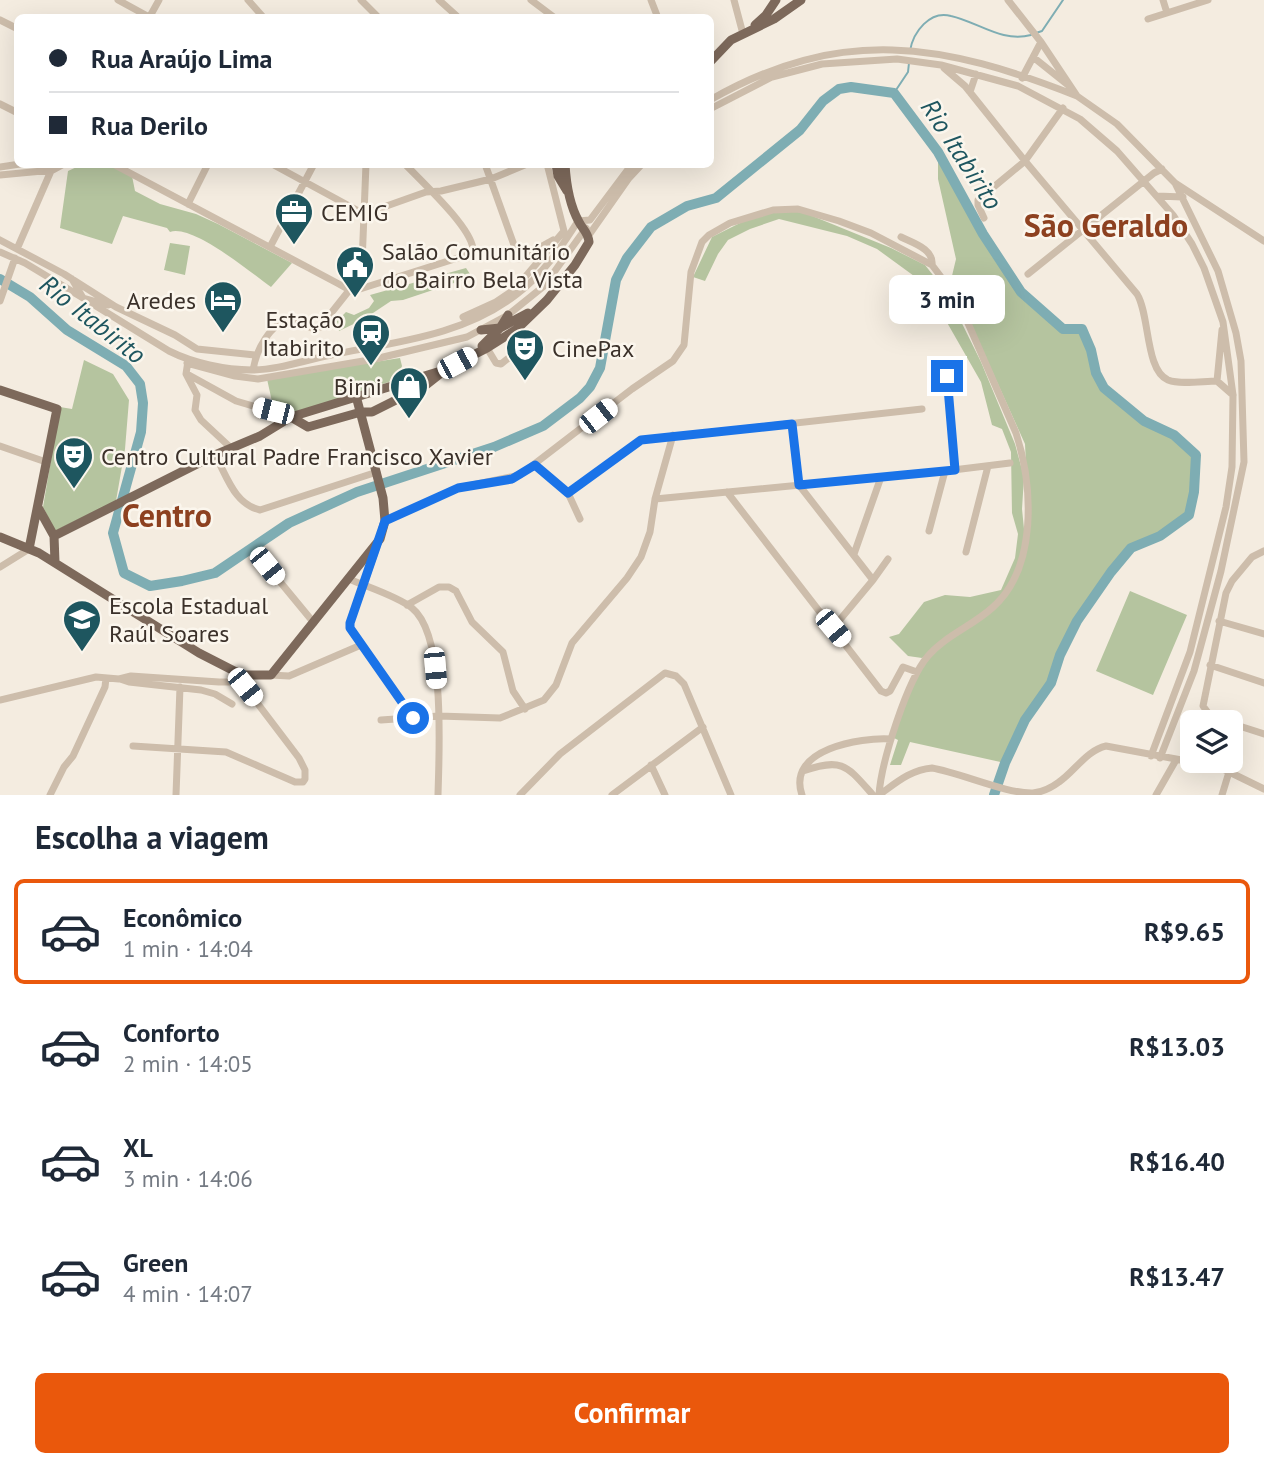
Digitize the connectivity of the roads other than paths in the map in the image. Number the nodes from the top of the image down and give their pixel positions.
1 (118, 0) edge
2 (248, 0) edge
3 (361, 0) edge
4 (439, 0) edge
5 (531, 0) edge
6 (734, 0) edge
7 (801, 0) edge
8 (1009, 0) edge
9 (1163, 0) edge
10 (1208, 0) edge
11 (775, 2) edge
12 (1167, 13) junction
13 (144, 14) edge
14 (260, 14) edge
15 (375, 14) edge
16 (455, 14) edge
17 (550, 14) edge
18 (780, 16) junction
19 (1148, 19) dead end
20 (746, 32) junction
21 (1041, 41) junction
22 (1033, 57) junction
23 (714, 58) edge
24 (941, 65) junction
25 (976, 74) junction
26 (1024, 75) junction
27 (1018, 86) junction
28 (1071, 87) junction
29 (971, 92) junction
30 (1077, 96) junction
31 (714, 98) edge
32 (714, 106) edge
33 (1063, 108) junction
34 (1025, 161) junction
35 (46, 168) edge
36 (53, 168) edge
37 (120, 168) edge
38 (206, 168) edge
39 (279, 168) edge
40 (312, 168) edge
41 (366, 168) edge
42 (409, 168) edge
43 (487, 168) edge
44 (517, 168) edge
45 (548, 168) edge
46 (557, 168) edge
47 (566, 168) edge
48 (629, 168) edge
49 (639, 168) edge
50 (1162, 169) junction
51 (0, 175) edge
52 (491, 179) junction
53 (1144, 182) junction
54 (305, 183) junction
55 (1175, 183) junction
56 (431, 192) junction
57 (570, 195) junction
58 (1156, 195) junction
59 (1182, 197) junction
60 (1205, 203) junction
61 (188, 204) junction
62 (364, 214) junction
63 (984, 218) dead end
64 (590, 220) junction
65 (578, 221) junction
66 (1082, 230) junction
67 (588, 235) junction
68 (558, 236) junction
69 (901, 237) dead end
70 (0, 240) edge
71 (1264, 241) edge
72 (270, 247) junction
73 (17, 249) junction
74 (0, 252) edge
75 (15, 258) junction
76 (932, 265) junction
77 (1028, 274) dead end
78 (72, 279) junction
79 (352, 289) junction
80 (83, 298) junction
81 (0, 300) edge
82 (542, 305) junction
83 (116, 307) junction
84 (508, 315) junction
85 (463, 317) dead end
86 (1223, 322) junction
87 (500, 328) junction
88 (517, 329) junction
89 (481, 330) junction
90 (192, 346) junction
91 (487, 348) junction
92 (476, 352) junction
93 (255, 355) junction
94 (188, 361) junction
95 (253, 370) junction
96 (444, 370) junction
97 (186, 374) junction
98 (947, 376) dead end
99 (1217, 381) junction
100 (0, 390) edge
101 (1233, 395) junction
102 (356, 396) junction
103 (922, 409) dead end
104 (361, 412) junction
105 (291, 417) junction
106 (792, 424) junction
107 (673, 435) junction
108 (0, 446) edge
109 (230, 448) junction
110 (215, 456) junction
111 (46, 461) junction
112 (1010, 463) dead end
113 (535, 465) junction
114 (988, 466) junction
115 (955, 470) junction
116 (945, 471) junction
117 (377, 475) junction
118 (881, 477) junction
119 (799, 485) junction
120 (727, 492) junction
121 (568, 493) junction
122 (655, 499) junction
123 (38, 509) junction
124 (580, 519) dead end
125 (385, 521) junction
126 (929, 531) dead end
127 (54, 536) junction
128 (0, 537) edge
129 (380, 539) junction
130 (29, 548) junction
131 (1263, 551) edge
132 (966, 552) dead end
133 (854, 554) junction
134 (888, 559) dead end
135 (55, 562) junction
136 (0, 566) edge
137 (267, 566) dead end
138 (1221, 571) junction
139 (349, 579) junction
140 (873, 580) junction
141 (1232, 581) junction
142 (364, 586) junction
143 (407, 605) junction
144 (1219, 621) junction
145 (314, 623) junction
146 (833, 628) junction
147 (1264, 634) edge
148 (361, 645) junction
149 (1210, 665) junction
150 (917, 672) junction
151 (242, 675) junction
152 (271, 675) junction
153 (106, 678) junction
154 (119, 679) junction
155 (1264, 682) edge
156 (180, 687) junction
157 (1, 698) edge
158 (232, 704) dead end
159 (525, 709) junction
160 (1205, 710) edge
161 (439, 716) junction
162 (413, 718) junction
163 (381, 720) dead end
164 (703, 727) junction
165 (1243, 727) edge
166 (1264, 734) edge
167 (891, 739) junction
168 (133, 746) dead end
169 (180, 748) junction
170 (1151, 756) junction
171 (1160, 758) junction
172 (1176, 760) junction
173 (1180, 761) edge
174 (651, 765) junction
175 (803, 771) junction
176 (1229, 773) edge
177 (1231, 773) edge
178 (1264, 789) edge
179 (50, 795) edge
180 (176, 795) edge
181 (438, 795) edge
182 (520, 795) edge
183 (612, 795) edge
184 (665, 795) edge
185 (731, 795) edge
186 (802, 795) edge
187 (873, 795) edge
188 (879, 795) edge
189 (1158, 795) edge
190 (1222, 795) edge

1 - 13 street
2 - 14 street
3 - 15 street
4 - 16 street
5 - 17 street
6 - 20 street
7 - 18 main road
8 - 21 street
9 - 12 street
10 - 12 street
11 - 18 main road
11 - 20 main road
12 - 19 street
18 - 20 main road
20 - 23 main road
21 - 22 street
21 - 28 street
22 - 26 street
22 - 28 street
24 - 25 street
24 - 29 street
24 - 32 street
25 - 27 street
25 - 29 street
26 - 27 street
26 - 30 street
26 - 31 street
27 - 33 street
28 - 30 street
29 - 34 street
30 - 50 street
33 - 34 street
33 - 53 street
34 - 63 street
34 - 66 street
35 - 51 street
36 - 73 street
37 - 61 street
38 - 61 street
39 - 54 street
40 - 54 street
41 - 62 street
42 - 56 street
43 - 52 street
44 - 52 street
45 - 68 street
46 - 57 main road
47 - 57 main road
48 - 64 street
49 - 67 street
50 - 53 street
50 - 55 street
52 - 56 street
52 - 68 street
53 - 58 street
53 - 66 street
54 - 62 street
54 - 72 street
55 - 59 street
55 - 60 street
56 - 62 street
56 - 79 street
57 - 65 main road
58 - 59 street
58 - 86 street
59 - 60 street
59 - 138 street
60 - 71 street
61 - 72 street
62 - 79 street
64 - 65 street
64 - 67 street
65 - 67 main road
65 - 95 street
66 - 77 street
66 - 99 street
67 - 82 main road
67 - 84 street
68 - 85 street
69 - 76 street
70 - 73 street
72 - 79 street
73 - 78 street
74 - 75 street
75 - 80 street
75 - 81 street
76 - 113 street
76 - 150 street
78 - 80 street
78 - 83 street
79 - 93 street
80 - 83 street
80 - 94 street
82 - 87 main road
82 - 88 main road
83 - 90 street
84 - 87 main road
84 - 89 street
86 - 99 street
86 - 101 street
87 - 89 main road
87 - 92 main road
88 - 91 main road
88 - 91 street
89 - 94 street
90 - 93 street
90 - 94 street
91 - 92 main road
92 - 96 main road
93 - 95 street
94 - 95 street
94 - 97 street
96 - 102 main road
96 - 104 main road
97 - 105 street
97 - 109 street
98 - 115 street
99 - 101 street
100 - 111 main road
101 - 170 street
102 - 104 main road
102 - 105 main road
103 - 106 street
104 - 105 main road
104 - 117 main road
105 - 109 main road
106 - 107 street
106 - 119 street
107 - 121 street
107 - 122 street
108 - 111 street
109 - 110 main road
110 - 117 street
110 - 127 main road
111 - 123 main road
112 - 114 street
113 - 121 street
113 - 125 street
114 - 115 street
114 - 132 street
115 - 116 street
116 - 118 street
116 - 126 street
117 - 125 main road
118 - 119 street
118 - 133 street
119 - 120 street
119 - 133 street
120 - 122 street
120 - 146 street
121 - 124 street
122 - 159 street
123 - 127 main road
123 - 130 main road
125 - 129 main road
127 - 135 main road
128 - 130 main road
129 - 139 main road
129 - 142 street
130 - 135 main road
130 - 136 street
131 - 141 street
133 - 140 street
134 - 140 street
135 - 151 main road
137 - 145 street
138 - 141 street
138 - 171 street
139 - 142 street
139 - 145 main road
140 - 146 street
141 - 144 street
142 - 143 street
142 - 148 street
143 - 159 street
143 - 161 street
144 - 147 street
144 - 149 street
145 - 152 main road
146 - 150 street
148 - 152 street
148 - 162 street
149 - 155 street
149 - 160 street
150 - 167 street
151 - 152 main road
151 - 154 street
151 - 169 street
153 - 154 street
153 - 157 street
153 - 179 street
154 - 156 street
156 - 158 street
156 - 169 street
159 - 161 street
161 - 162 street
161 - 181 street
162 - 163 street
164 - 174 street
164 - 182 street
164 - 185 street
165 - 166 street
167 - 175 street
167 - 188 street
168 - 169 street
169 - 180 street
170 - 171 street
170 - 188 street
171 - 172 street
172 - 173 street
172 - 189 street
174 - 183 street
174 - 184 street
175 - 186 street
175 - 187 street
176 - 190 street
177 - 178 street

